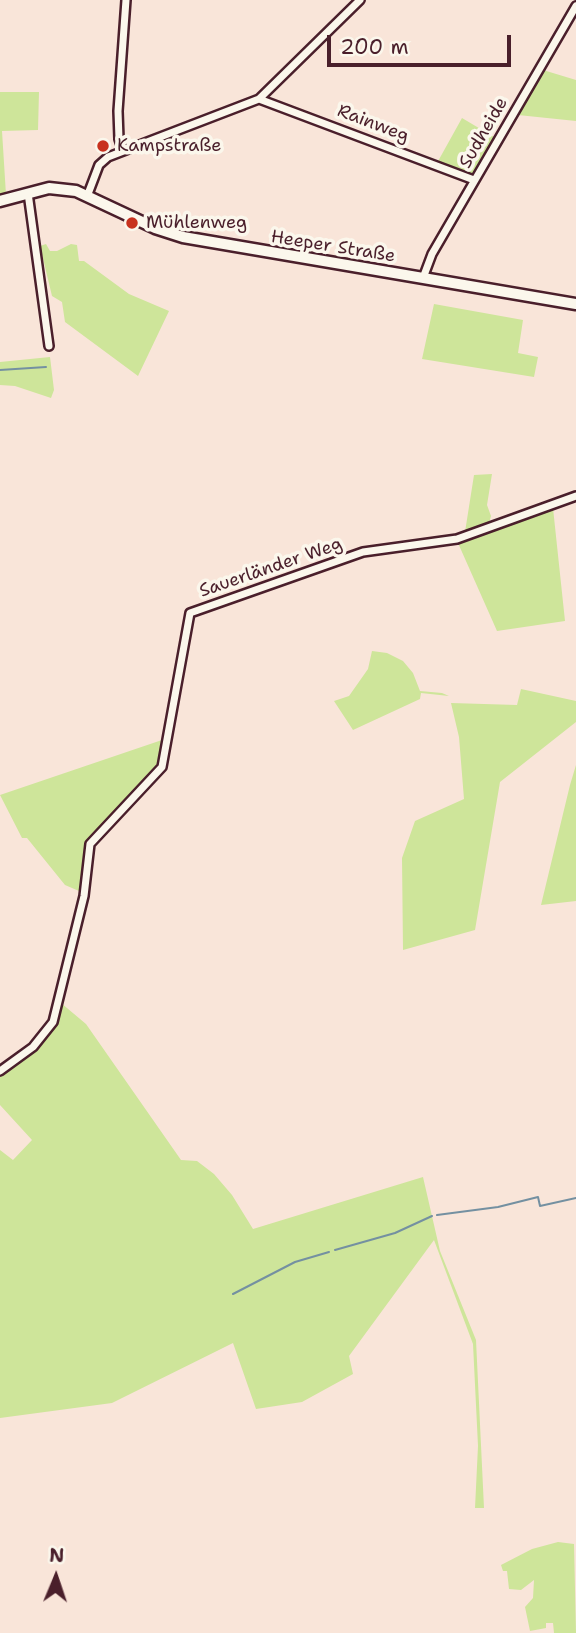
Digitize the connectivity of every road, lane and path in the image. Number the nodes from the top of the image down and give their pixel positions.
1 (126, 0) edge
2 (360, 0) edge
3 (576, 6) edge
4 (259, 99) junction
5 (123, 151) junction
6 (474, 180) junction
7 (28, 193) junction
8 (88, 194) junction
9 (0, 201) edge
10 (423, 278) junction
11 (576, 304) edge
12 (49, 346) dead end
13 (576, 496) edge
14 (0, 1071) edge

1 - 5 street
2 - 4 street
3 - 6 street, Sudheide
4 - 5 street
4 - 6 street, Rainweg
5 - 8 street
6 - 10 street, Sudheide
7 - 8 street, Heeper Straße
7 - 9 street
7 - 12 street
8 - 10 street, Heeper Straße
10 - 11 street, Heeper Straße
13 - 14 street, Sauerländer Weg

